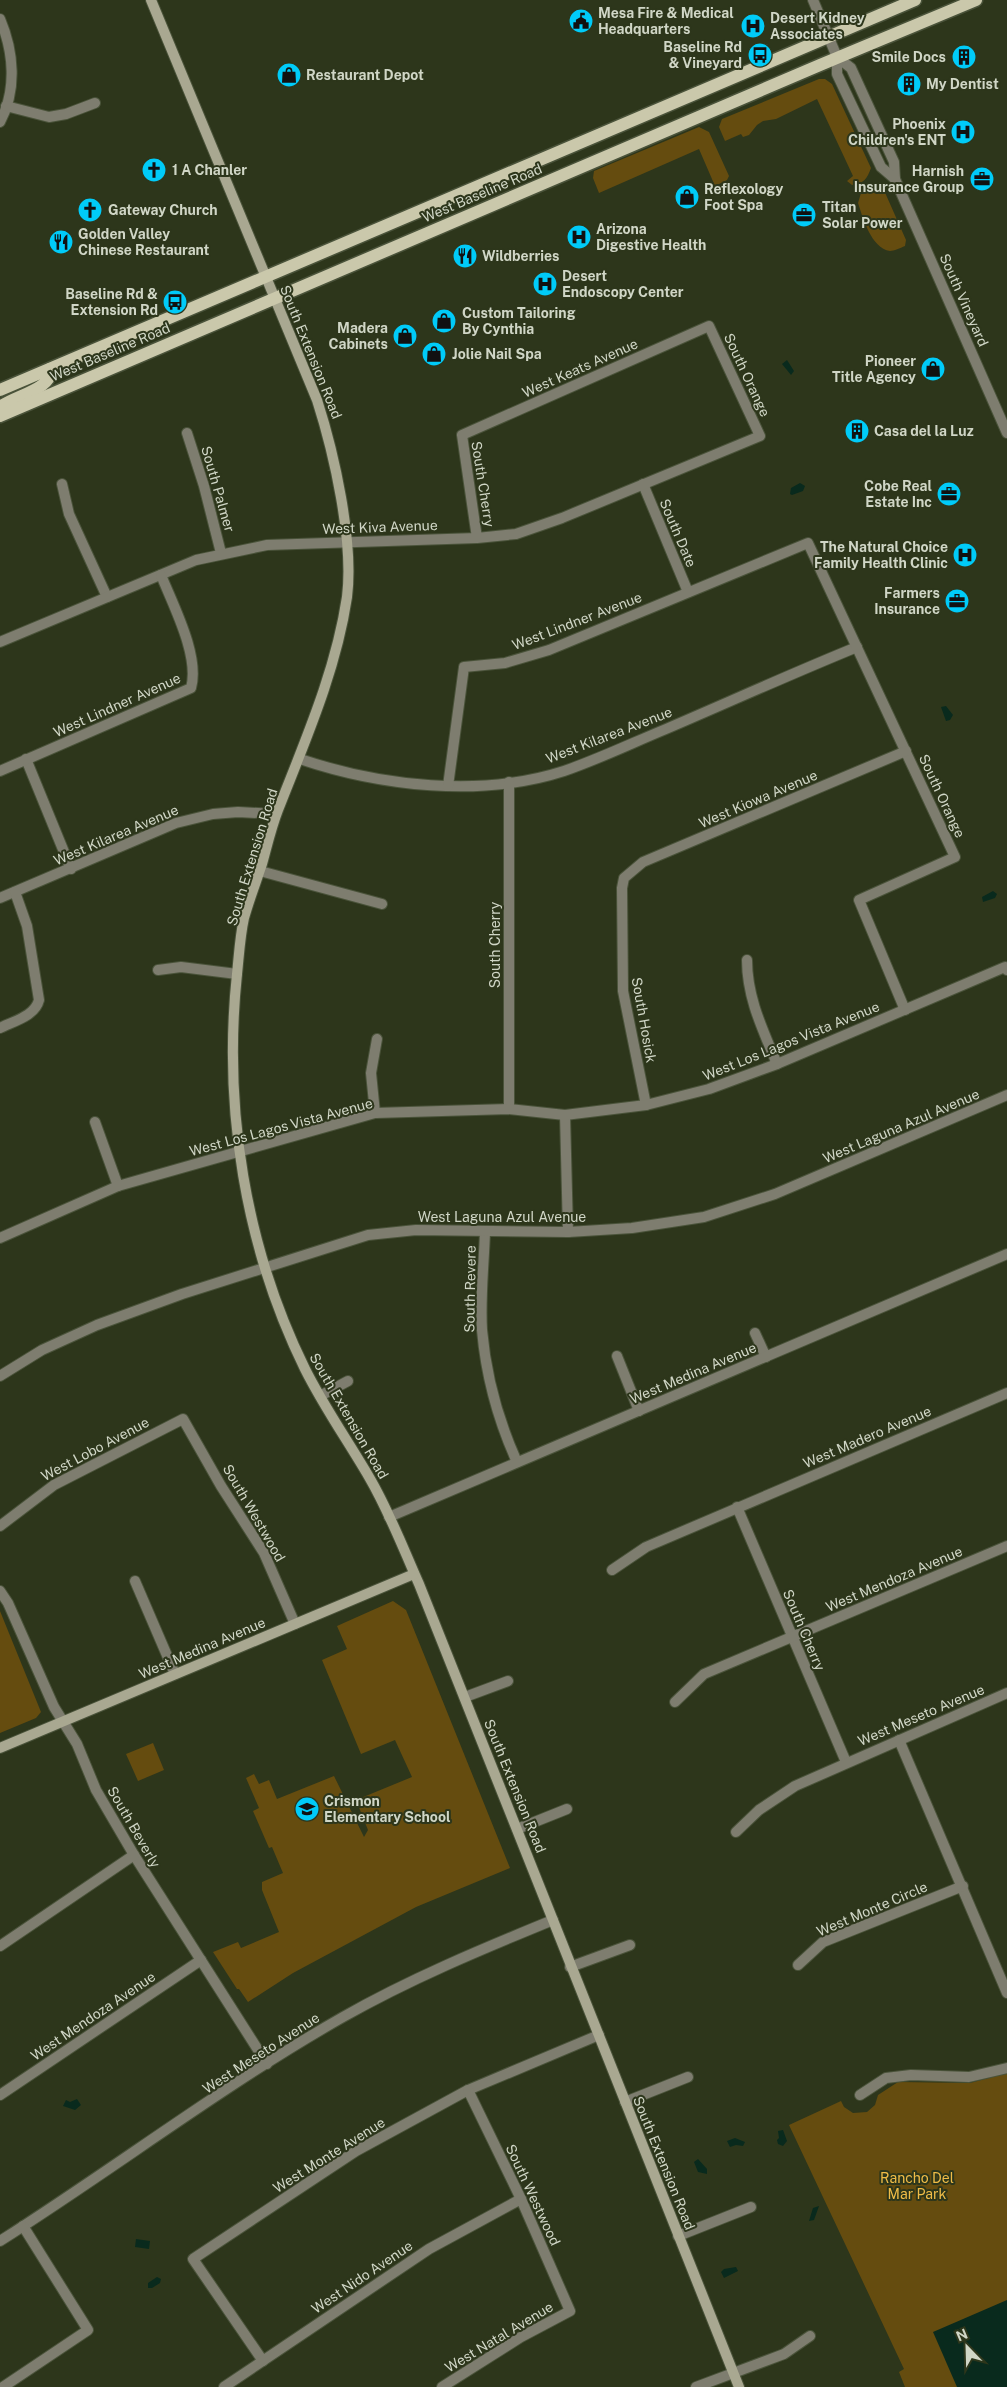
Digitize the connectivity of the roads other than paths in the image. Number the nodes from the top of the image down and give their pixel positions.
1 (151, 0) edge
2 (813, 0) edge
3 (915, 0) edge
4 (976, 0) edge
5 (0, 19) edge
6 (829, 37) junction
7 (837, 57) junction
8 (95, 103) dead end
9 (6, 106) junction
10 (0, 122) edge
11 (895, 179) junction
12 (266, 277) junction
13 (275, 298) junction
14 (709, 326) joint
15 (50, 369) junction
16 (0, 390) edge
17 (0, 407) edge
18 (0, 416) edge
19 (187, 433) dead end
20 (1007, 433) edge
21 (462, 435) joint
22 (760, 436) joint
23 (62, 484) dead end
24 (643, 484) junction
25 (477, 538) junction
26 (347, 541) junction
27 (808, 543) joint
28 (221, 553) junction
29 (161, 574) junction
30 (688, 592) junction
31 (107, 597) junction
32 (0, 642) edge
33 (857, 647) junction
34 (906, 751) junction
35 (26, 759) junction
36 (300, 759) junction
37 (0, 771) edge
38 (509, 782) junction
39 (448, 786) junction
40 (276, 814) junction
41 (71, 869) junction
42 (260, 871) junction
43 (624, 878) joint
44 (15, 892) junction
45 (0, 898) edge
46 (382, 904) dead end
47 (747, 960) dead end
48 (1006, 968) edge
49 (158, 970) dead end
50 (237, 974) junction
51 (905, 1010) junction
52 (0, 1028) edge
53 (377, 1039) dead end
54 (777, 1064) junction
55 (1007, 1096) edge
56 (646, 1105) junction
57 (509, 1109) junction
58 (375, 1113) junction
59 (565, 1115) junction
60 (95, 1122) dead end
61 (239, 1152) junction
62 (118, 1186) junction
63 (485, 1231) junction
64 (568, 1232) junction
65 (1, 1234) edge
66 (1007, 1254) edge
67 (265, 1270) junction
68 (755, 1333) dead end
69 (617, 1356) dead end
70 (766, 1357) junction
71 (0, 1376) edge
72 (348, 1380) dead end
73 (1007, 1393) edge
74 (320, 1396) junction
75 (639, 1410) junction
76 (183, 1419) joint
77 (517, 1462) junction
78 (737, 1507) junction
79 (389, 1517) junction
80 (0, 1526) edge
81 (1007, 1546) edge
82 (612, 1570) dead end
83 (414, 1574) junction
84 (135, 1581) dead end
85 (0, 1591) edge
86 (295, 1624) junction
87 (792, 1637) junction
88 (175, 1674) junction
89 (508, 1680) dead end
90 (1007, 1693) edge
91 (465, 1697) junction
92 (675, 1702) dead end
93 (62, 1722) junction
94 (900, 1740) junction
95 (0, 1748) edge
96 (846, 1762) junction
97 (567, 1809) dead end
98 (517, 1829) junction
99 (736, 1832) dead end
100 (134, 1855) junction
101 (963, 1886) junction
102 (553, 1920) junction
103 (630, 1945) dead end
104 (0, 1946) edge
105 (201, 1960) junction
106 (798, 1965) dead end
107 (570, 1967) junction
108 (1007, 1993) edge
109 (599, 2035) junction
110 (267, 2064) junction
111 (1007, 2068) edge
112 (688, 2076) dead end
113 (468, 2090) junction
114 (0, 2095) edge
115 (860, 2096) dead end
116 (625, 2102) junction
117 (521, 2199) junction
118 (751, 2207) dead end
119 (23, 2226) junction
120 (678, 2236) junction
121 (0, 2241) edge
122 (570, 2312) joint
123 (810, 2336) dead end
124 (263, 2361) junction
125 (733, 2372) junction
126 (3, 2387) edge
127 (224, 2387) edge
128 (442, 2387) edge
129 (696, 2387) edge
130 (739, 2387) edge

1 - 12 street, South Extension Road
2 - 6 street, South Vineyard
3 - 6 main road, West Baseline Road
4 - 7 main road, West Baseline Road
5 - 9 street
6 - 7 street, South Vineyard
6 - 12 main road, West Baseline Road
7 - 11 street, South Vineyard
7 - 11 street, South Vineyard
7 - 13 main road, West Baseline Road
8 - 9 street
9 - 10 street
11 - 20 street, South Vineyard
12 - 13 street, South Extension Road
12 - 15 main road, West Baseline Road
13 - 18 main road, West Baseline Road
13 - 26 street, South Extension Road
14 - 21 street, West Keats Avenue
14 - 22 street, South Orange
15 - 16 main road, West Baseline Road
15 - 17 main road
19 - 28 street, South Palmer
21 - 25 street, South Cherry
22 - 24 street, West Kiva Avenue
23 - 31 street
24 - 25 street, West Kiva Avenue
24 - 30 street, South Date
25 - 26 street, West Kiva Avenue
26 - 28 street, West Kiva Avenue
26 - 36 street, South Extension Road
27 - 30 street, West Lindner Avenue
27 - 33 street, South Orange
28 - 29 street, West Kiva Avenue
29 - 31 street, West Kiva Avenue
29 - 35 street, West Lindner Avenue
30 - 39 street, West Lindner Avenue
31 - 32 street, West Kiva Avenue
33 - 34 street, South Orange
33 - 38 street, West Kilarea Avenue
34 - 43 street, West Kiowa Avenue
34 - 51 street, South Orange
35 - 37 street, West Lindner Avenue
35 - 41 street
36 - 39 street, West Kilarea Avenue
36 - 40 street, South Extension Road
38 - 39 street, West Kilarea Avenue
38 - 57 street, South Cherry
40 - 41 street, West Kilarea Avenue
40 - 42 street, South Extension Road
41 - 44 street, West Kilarea Avenue
42 - 46 street
42 - 50 street, South Extension Road
43 - 56 street, South Hosick
44 - 45 street, West Kilarea Avenue
44 - 52 street
47 - 54 street
48 - 51 street, West Los Lagos Vista Avenue
49 - 50 street
50 - 61 street, South Extension Road
51 - 54 street, West Los Lagos Vista Avenue
53 - 58 street
54 - 56 street, West Los Lagos Vista Avenue
55 - 64 street, West Laguna Azul Avenue
56 - 59 street, West Los Lagos Vista Avenue
57 - 58 street, West Los Lagos Vista Avenue
57 - 59 street, West Los Lagos Vista Avenue
58 - 61 street, West Los Lagos Vista Avenue
59 - 64 street
60 - 62 street
61 - 62 street, West Los Lagos Vista Avenue
61 - 67 street, South Extension Road
62 - 65 street, West Los Lagos Vista Avenue
63 - 64 street, West Laguna Azul Avenue
63 - 67 street, West Laguna Azul Avenue
63 - 77 street, South Revere
66 - 70 street, West Medina Avenue
67 - 71 street, West Laguna Azul Avenue
67 - 74 street, South Extension Road
68 - 70 street
69 - 75 street
70 - 75 street, West Medina Avenue
72 - 74 street
73 - 78 street, West Madero Avenue
74 - 79 street, South Extension Road
75 - 77 street, West Medina Avenue
76 - 80 street, West Lobo Avenue
76 - 86 street, South Westwood
77 - 79 street, West Medina Avenue
78 - 82 street, West Madero Avenue
78 - 87 street, South Cherry
79 - 83 street, South Extension Road
81 - 87 street, West Mendoza Avenue
83 - 86 street, West Medina Avenue
83 - 91 street, South Extension Road
84 - 88 street
85 - 93 street, South Beverly
86 - 88 street, West Medina Avenue
87 - 92 street, West Mendoza Avenue
87 - 96 street, South Cherry
88 - 93 street, West Medina Avenue
89 - 91 street
90 - 94 street, West Meseto Avenue
91 - 98 street, South Extension Road
93 - 95 street, West Medina Avenue
93 - 100 street, South Beverly
94 - 96 street, West Meseto Avenue
94 - 101 street
96 - 99 street, West Meseto Avenue
97 - 98 street
98 - 102 street, South Extension Road
100 - 104 street
100 - 105 street, South Beverly
101 - 106 street, West Monte Circle
101 - 108 street
102 - 107 street, South Extension Road
102 - 110 street, West Meseto Avenue
103 - 107 street
105 - 110 street, South Beverly
105 - 114 street, West Mendoza Avenue
107 - 109 street, South Extension Road
109 - 113 street, West Monte Avenue
109 - 116 street, South Extension Road
110 - 119 street, West Meseto Avenue
111 - 115 street
112 - 116 street
113 - 117 street, South Westwood
113 - 124 street, West Monte Avenue
116 - 120 street, South Extension Road
117 - 122 street, South Westwood
117 - 124 street, West Nido Avenue
118 - 120 street
119 - 121 street, West Meseto Avenue
119 - 126 street
120 - 125 street, South Extension Road
122 - 128 street, West Natal Avenue
123 - 125 street
124 - 127 street, West Nido Avenue
125 - 129 street
125 - 130 street, South Extension Road

